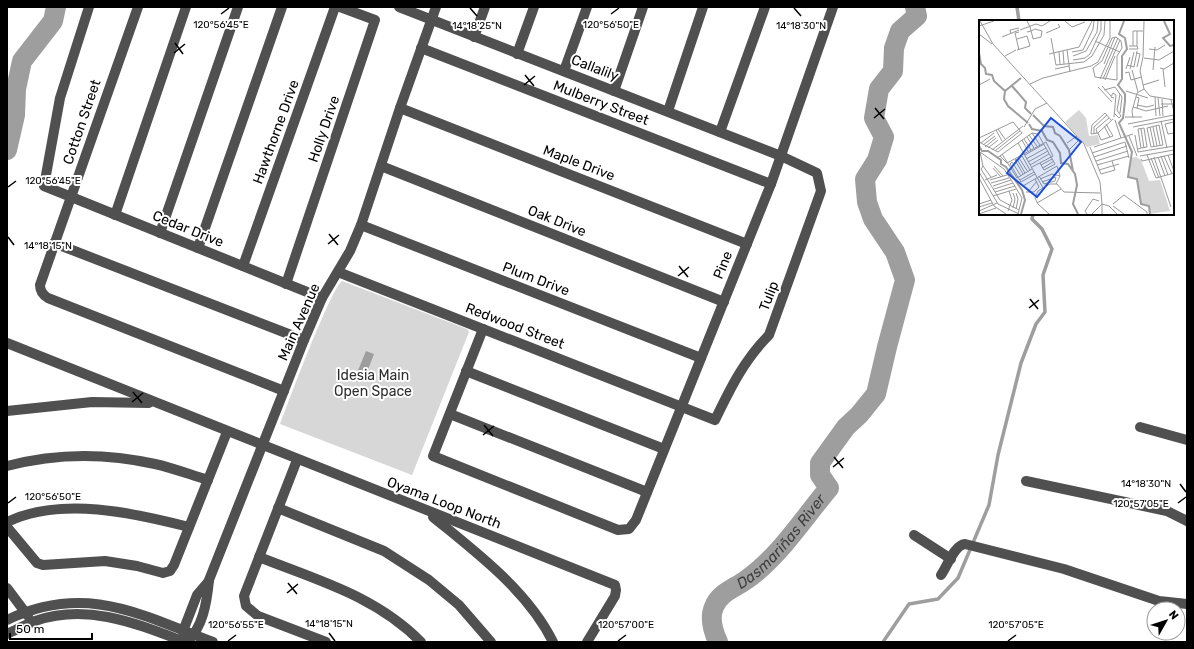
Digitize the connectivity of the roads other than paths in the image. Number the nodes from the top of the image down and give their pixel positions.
1 (89, 7) edge
2 (138, 7) edge
3 (186, 7) edge
4 (238, 7) edge
5 (282, 7) edge
6 (335, 7) edge
7 (340, 7) edge
8 (399, 7) edge
9 (436, 7) edge
10 (485, 7) edge
11 (534, 7) edge
12 (587, 7) edge
13 (643, 7) edge
14 (703, 7) edge
15 (765, 7) edge
16 (833, 7) edge
17 (431, 20) junction
18 (474, 37) junction
19 (421, 48) junction
20 (517, 54) junction
21 (564, 71) junction
22 (614, 91) junction
23 (400, 108) junction
24 (668, 111) junction
25 (720, 132) junction
26 (781, 156) junction
27 (381, 166) junction
28 (770, 184) junction
29 (70, 197) junction
30 (115, 215) junction
31 (361, 225) junction
32 (160, 233) junction
33 (54, 243) junction
34 (747, 244) junction
35 (198, 248) junction
36 (243, 266) junction
37 (338, 272) junction
38 (286, 284) junction
39 (322, 298) junction
40 (724, 302) junction
41 (483, 329) junction
42 (304, 340) junction
43 (7, 343) edge
44 (701, 358) junction
45 (466, 371) junction
46 (284, 391) junction
47 (155, 403) junction
48 (682, 406) junction
49 (7, 410) edge
50 (450, 414) junction
51 (1140, 427) dead end
52 (227, 432) junction
53 (1187, 440) edge
54 (262, 446) junction
55 (664, 449) junction
56 (297, 460) junction
57 (7, 466) edge
58 (208, 480) junction
59 (1026, 481) dead end
60 (647, 492) junction
61 (278, 508) junction
62 (425, 511) junction
63 (1187, 521) edge
64 (7, 522) edge
65 (7, 527) edge
66 (189, 527) junction
67 (914, 535) dead end
68 (259, 557) junction
69 (951, 559) junction
70 (942, 575) dead end
71 (210, 580) junction
72 (7, 588) edge
73 (1187, 604) edge
74 (25, 612) junction
75 (7, 620) edge
76 (33, 622) junction
77 (183, 631) junction
78 (7, 634) edge
79 (195, 635) junction
80 (185, 642) edge
81 (212, 642) edge
82 (326, 642) edge
83 (421, 642) edge
84 (491, 642) edge
85 (553, 642) edge
86 (587, 642) edge

1 - 29 street, Cedar Drive
2 - 29 street, Cotton Street
3 - 30 street
4 - 32 street
5 - 35 street
6 - 36 street, Hawthorne Drive
7 - 38 street, Holly Drive
8 - 17 street, Callalily
9 - 17 street, Main Avenue
10 - 18 street
11 - 20 street
12 - 21 street
13 - 22 street
14 - 24 street
15 - 25 street
16 - 26 street, Pine
17 - 18 street, Callalily
17 - 19 street, Main Avenue
18 - 20 street, Callalily
19 - 23 street, Main Avenue
19 - 28 street, Mulberry Street
20 - 21 street, Callalily
21 - 22 street, Callalily
22 - 24 street, Callalily
23 - 27 street, Main Avenue
23 - 34 street, Maple Drive
24 - 25 street, Callalily
25 - 26 street, Callalily
26 - 28 street, Pine
26 - 48 street, Tulip
27 - 31 street, Main Avenue
27 - 40 street, Oak Drive
28 - 34 street, Pine
29 - 30 street, Cedar Drive
29 - 33 street, Cotton Street
30 - 32 street, Cedar Drive
31 - 37 street, Main Avenue
31 - 44 street, Plum Drive
32 - 35 street, Cedar Drive
33 - 42 street
33 - 46 street, Cotton Street
34 - 40 street, Pine
35 - 36 street, Cedar Drive
36 - 38 street, Cedar Drive
37 - 39 street, Main Avenue
37 - 41 street, Redwood Street
38 - 39 street, Cedar Drive
39 - 42 street, Main Avenue
40 - 44 street, Pine
41 - 45 street
41 - 48 street, Redwood Street
42 - 46 street, Main Avenue
43 - 47 street, Oyama Loop North
44 - 48 street, Pine
45 - 50 street
45 - 55 street
46 - 54 street, Main Avenue
47 - 49 street
47 - 52 street, Oyama Loop North
48 - 55 street, Pine
50 - 60 street
50 - 60 street, Pine
51 - 53 street
52 - 54 street, Oyama Loop North
52 - 58 street
54 - 56 street, Oyama Loop North
54 - 71 street, Main Avenue
55 - 60 street, Pine
56 - 61 street
56 - 62 street, Oyama Loop North
57 - 58 street
58 - 66 street
59 - 63 street
61 - 68 street
61 - 84 street
62 - 85 street
62 - 86 street, Oyama Loop North
64 - 66 street
65 - 66 street
67 - 69 street
68 - 82 street
68 - 83 street
69 - 70 street
69 - 73 street
71 - 77 street, Main Avenue
71 - 79 street, Main Avenue
72 - 74 street
74 - 75 street
74 - 76 street
74 - 77 street
76 - 78 street
76 - 80 street
77 - 79 street
77 - 80 street
79 - 80 street
79 - 81 street

